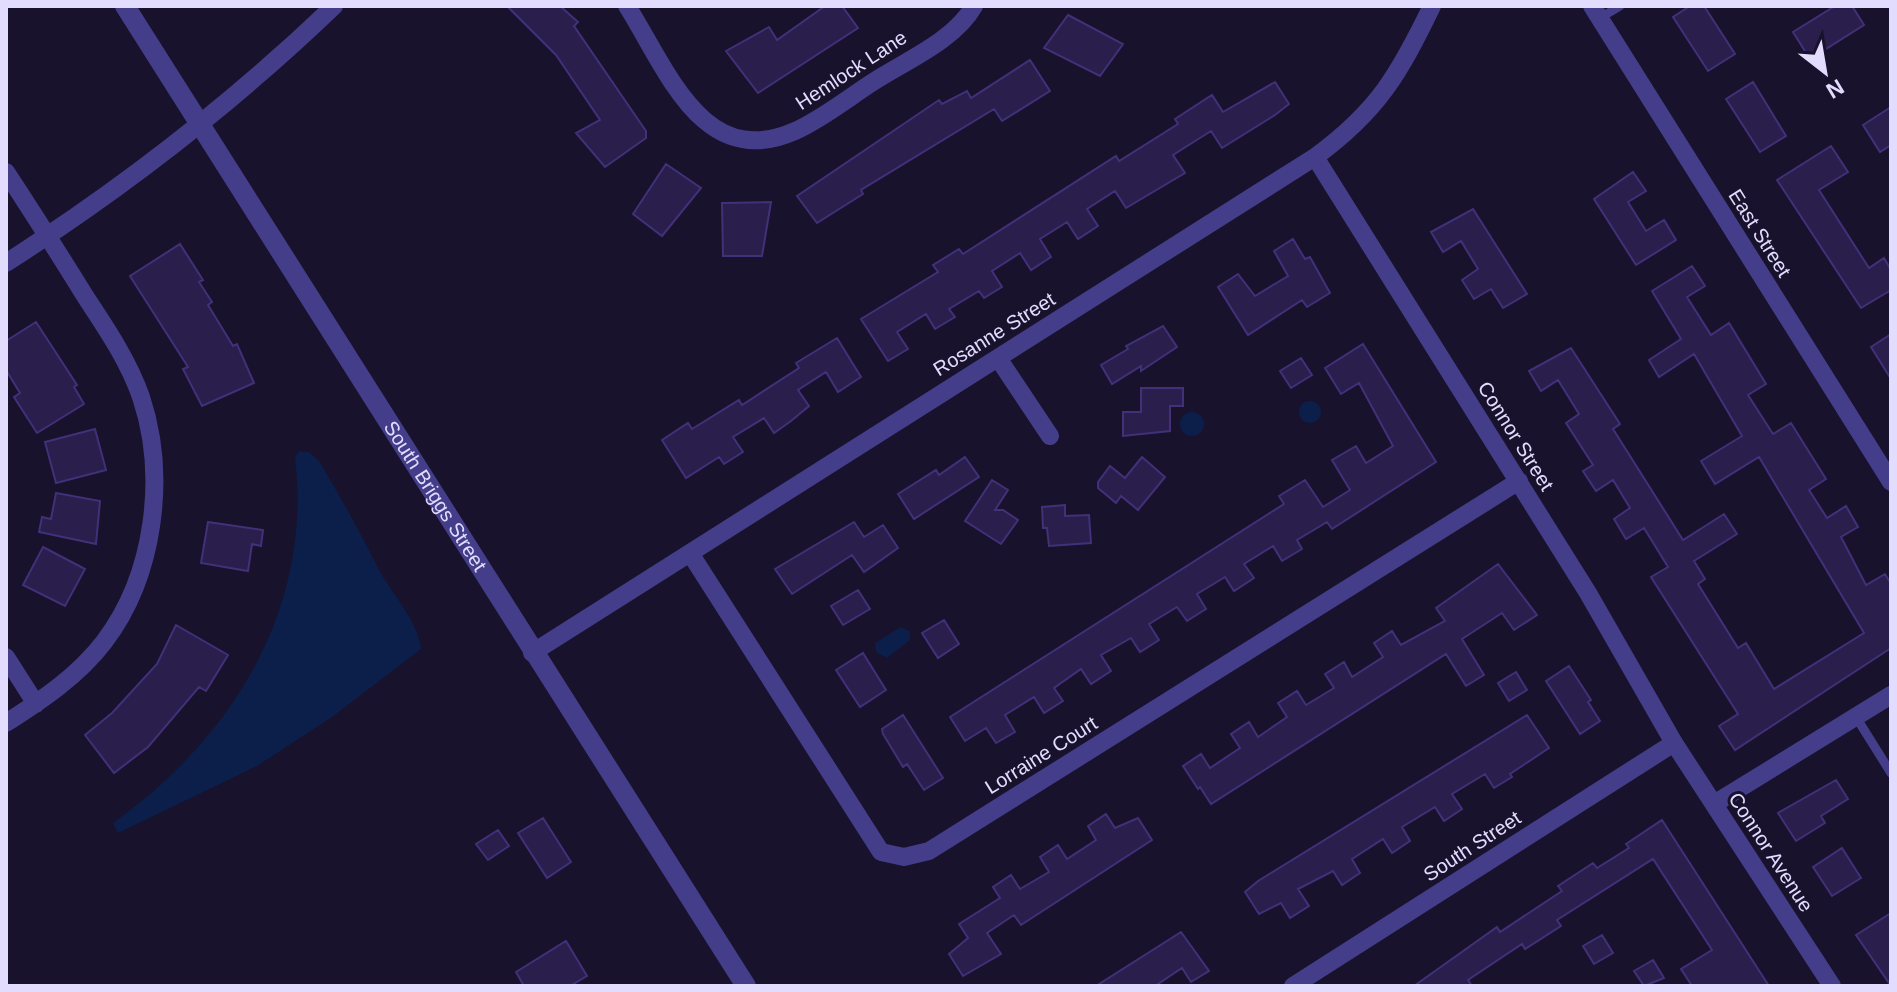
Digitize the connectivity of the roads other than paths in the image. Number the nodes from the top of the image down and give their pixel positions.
1 (125, 6) edge
2 (334, 6) edge
3 (627, 6) edge
4 (974, 6) edge
5 (1432, 6) edge
6 (1620, 6) edge
7 (1596, 12) edge
8 (199, 125) junction
9 (1315, 157) junction
10 (6, 172) edge
11 (48, 237) junction
12 (6, 263) edge
13 (998, 358) junction
14 (1050, 436) dead end
15 (1519, 481) junction
16 (1891, 482) edge
17 (690, 553) junction
18 (532, 653) junction
19 (6, 657) edge
20 (1891, 695) edge
21 (36, 704) junction
22 (1856, 717) junction
23 (6, 723) edge
24 (1674, 743) junction
25 (1891, 773) edge
26 (1714, 804) junction
27 (746, 986) edge
28 (1293, 986) edge
29 (1832, 986) edge

1 - 8 street, South Briggs Street
2 - 8 street
3 - 4 street, Hemlock Lane
5 - 9 street, Rosanne Street
6 - 7 lane
7 - 16 street, East Street
8 - 11 street
8 - 18 street, South Briggs Street
9 - 13 street, Rosanne Street
9 - 15 street, Connor Street
10 - 11 street
11 - 12 street
11 - 21 street
13 - 14 street
13 - 17 street, Rosanne Street
15 - 17 street, Lorraine Court
15 - 24 street, Connor Street
17 - 18 street, Rosanne Street
18 - 27 street, South Briggs Street
19 - 21 street
20 - 22 street
21 - 23 street
22 - 25 lane
22 - 26 street
24 - 26 street, Connor Avenue
24 - 28 street, South Street
26 - 29 street, Connor Avenue

